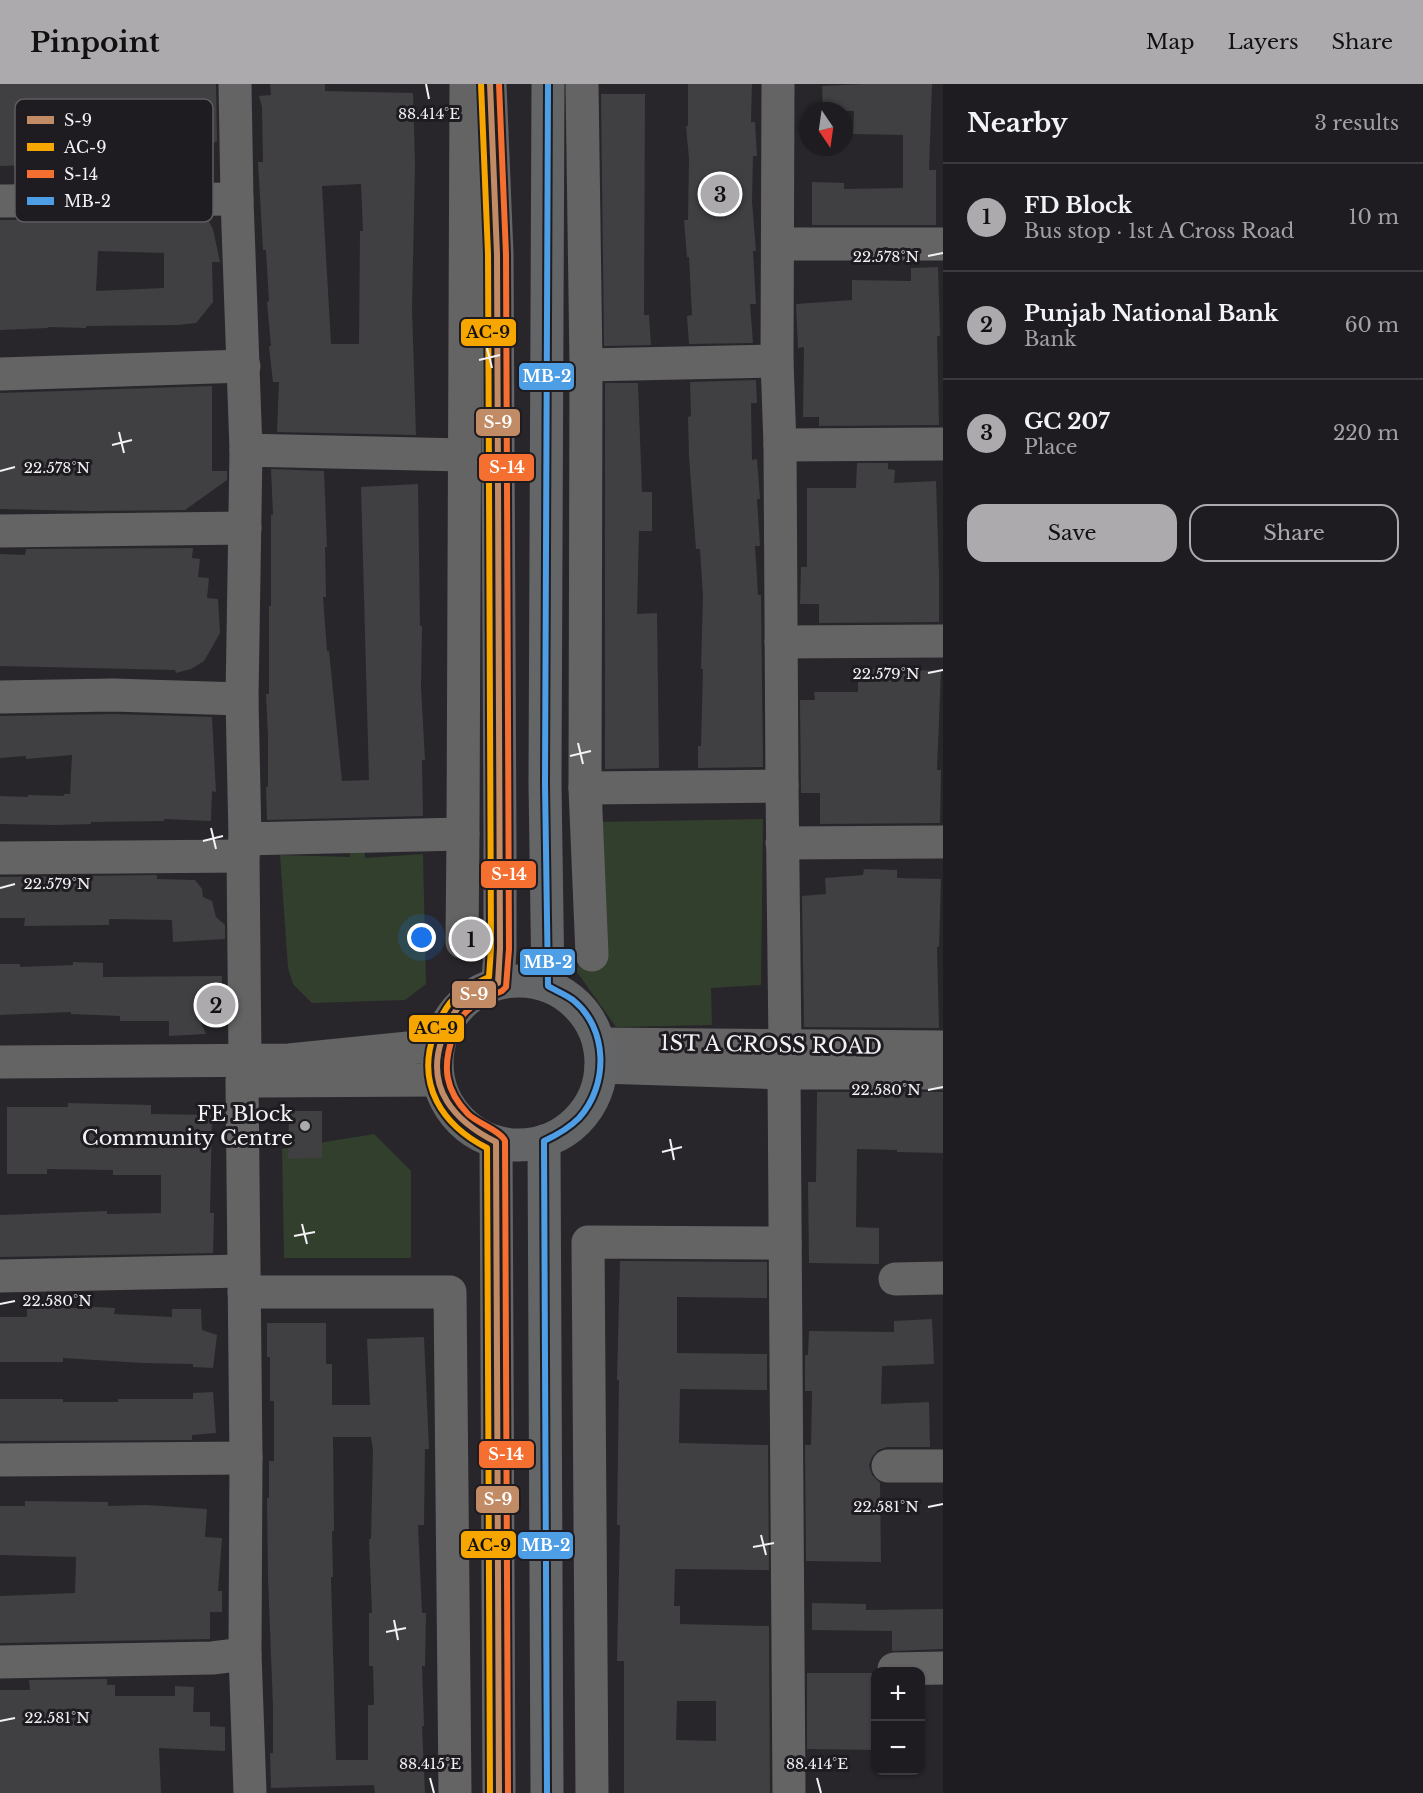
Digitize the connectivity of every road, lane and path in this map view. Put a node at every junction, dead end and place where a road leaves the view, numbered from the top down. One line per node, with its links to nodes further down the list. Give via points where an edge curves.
1 (235, 84): 8 (street)
2 (466, 84): 20 (street)
3 (490, 84): 36 (main road, via 497,266)
4 (548, 84): 37 (main road)
5 (582, 84): 15 (street)
6 (778, 84): 11 (street)
7 (213, 199): 8 (street)
8 (237, 199): 14 (street)
9 (0, 201): 10 (street)
10 (15, 201)
11 (779, 244): 12 (street); 13 (street)
12 (943, 244)
13 (777, 361): 15 (street); 18 (street)
14 (244, 366): 16 (street); 19 (street)
15 (586, 366): 28 (street)
16 (0, 374)
17 (943, 444): 18 (street)
18 (780, 445): 24 (street)
19 (246, 450): 20 (street); 21 (street)
20 (464, 455): 29 (street)
21 (245, 528): 22 (street); 26 (street)
22 (0, 531)
23 (943, 641): 24 (street)
24 (781, 642): 27 (street)
25 (0, 697): 26 (street)
26 (242, 699): 32 (street)
27 (782, 786): 28 (street); 31 (street)
28 (585, 788): 35 (street)
29 (464, 834): 32 (street); 34 (street)
30 (943, 842): 31 (street)
31 (782, 843): 41 (street)
32 (244, 848): 33 (street); 44 (street)
33 (0, 858)
34 (462, 942)
35 (592, 956)
36 (498, 983): 37 (main road, via 526,981); 38 (main road, via 474,994 453,1013)
37 (548, 986): 40 (main road, via 573,1001 591,1023)
38 (438, 1045): 44 (street, via 289,1060); 46 (main road)
39 (943, 1047): 43 (street, 1ST A CROSS ROAD)
40 (600, 1055): 41 (street, 1ST A CROSS ROAD); 48 (main road, via 597,1089 583,1114 561,1133)
41 (785, 1060): 43 (street, 1ST A CROSS ROAD); 50 (street)
42 (0, 1062): 45 (street)
43 (922, 1064)
44 (243, 1070): 45 (street); 46 (street, via 300,1082); 54 (street)
45 (134, 1071): 47 (street)
46 (438, 1080): 49 (main road, via 458,1119)
47 (0, 1082)
48 (544, 1141): 49 (main road, via 520,1145); 66 (main road)
49 (496, 1142): 65 (main road)
50 (785, 1243): 67 (street, via 588,1242); 68 (street)
51 (0, 1276): 54 (street)
52 (943, 1278): 53 (street)
53 (895, 1279)
54 (243, 1282): 55 (street); 64 (street, via 450,1292)
55 (246, 1458): 56 (street); 59 (street)
56 (0, 1460)
57 (888, 1466): 58 (street)
58 (943, 1466)
59 (245, 1654): 60 (street); 63 (street)
60 (0, 1662)
61 (925, 1668): 62 (street)
62 (943, 1668)
63 (250, 1793)
64 (455, 1793)
65 (499, 1793)
66 (547, 1793)
67 (592, 1793)
68 (789, 1793)

